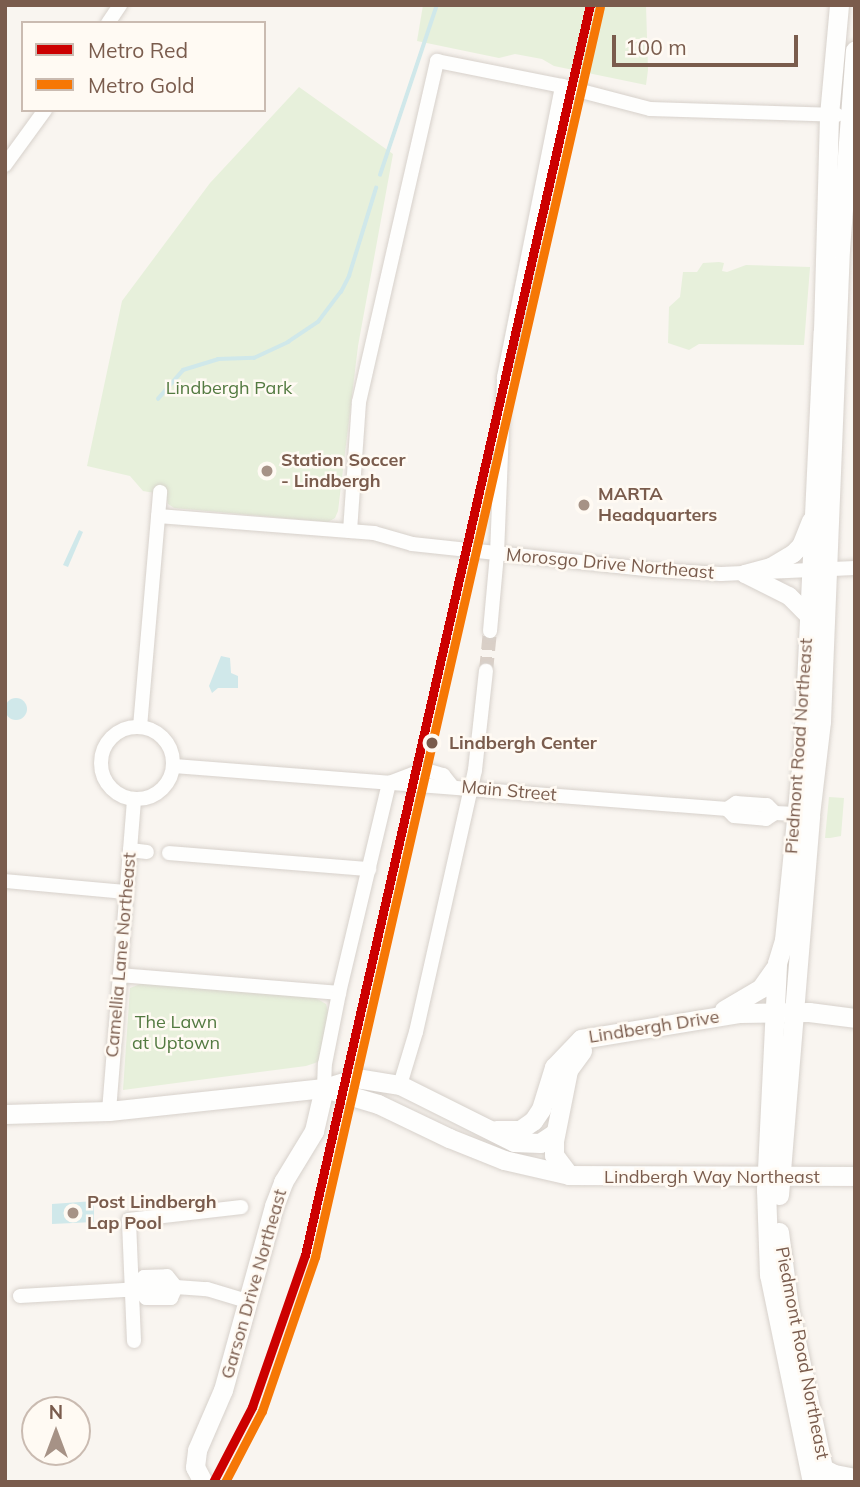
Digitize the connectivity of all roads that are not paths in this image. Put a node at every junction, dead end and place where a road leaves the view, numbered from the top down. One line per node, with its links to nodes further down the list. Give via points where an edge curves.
1 (120, 5): 3 (street)
2 (839, 5): 7 (main road, Piedmont Road Northeast)
3 (109, 21)
4 (855, 51): 8 (main road, Piedmont Road Northeast)
5 (562, 86): 7 (street, via 650,109); 13 (street, via 437,61 359,402); 14 (street, via 504,377)
6 (43, 112): 9 (street)
7 (829, 115): 8 (street); 12 (main road, Piedmont Road Northeast)
8 (853, 115): 16 (main road, Piedmont Road Northeast, via 839,249)
9 (7, 158)
10 (160, 492): 11 (street)
11 (158, 516): 13 (street, Morosgo Drive Northeast); 21 (street)
12 (812, 518): 16 (main road, Piedmont Road Northeast); 17 (street, via 793,554 771,567)
13 (350, 531): 14 (street, Morosgo Drive Northeast)
14 (497, 554): 17 (street, Morosgo Drive Northeast); 19 (street)
15 (855, 568): 16 (street, Morosgo Drive Northeast)
16 (818, 570): 17 (street, Morosgo Drive Northeast); 18 (main road, Piedmont Road Northeast); 36 (main road, Piedmont Road Northeast, via 821,721)
17 (745, 574): 18 (street, via 789,596)
18 (807, 615): 26 (main road, Piedmont Road Northeast)
19 (490, 631)
20 (486, 671): 24 (street)
21 (140, 727): 22 (street, via 161,735 173,754); 25 (street, via 129,727 110,739 101,760 114,791)
22 (174, 766): 23 (street); 25 (street, via 165,787 146,799)
23 (389, 783): 24 (street, Main Street); 30 (street)
24 (471, 788): 26 (street, Main Street, via 727,809 736,803 768,805 775,813); 41 (street, via 416,1032)
25 (134, 799): 27 (street, Camellia Lane Northeast)
26 (796, 814): 33 (main road, Piedmont Road Northeast, via 784,940)
27 (130, 850): 28 (street); 32 (street, Camellia Lane Northeast)
28 (147, 852)
29 (169, 853): 30 (street)
30 (369, 869): 35 (street)
31 (5, 881): 32 (street)
32 (127, 891): 34 (street, Camellia Lane Northeast)
33 (777, 963): 37 (main road, Piedmont Road Northeast); 38 (main road, via 761,988)
34 (120, 975): 35 (street); 43 (street, Camellia Lane Northeast)
35 (340, 993): 42 (street, via 325,1064)
36 (795, 1012): 37 (main road, Lindbergh Drive); 39 (main road, Lindbergh Drive); 47 (main road, Piedmont Road Northeast)
37 (774, 1013): 38 (main road, Lindbergh Drive); 47 (main road, Piedmont Road Northeast)
38 (709, 1017): 40 (main road, Lindbergh Drive)
39 (855, 1018)
40 (597, 1034): 45 (main road, Lindbergh Drive, via 581,1039 554,1067 541,1109 527,1126 497,1130); 46 (main road, via 568,1070)
41 (391, 1083): 42 (main road, Lindbergh Drive, via 356,1078); 45 (main road, Lindbergh Drive)
42 (333, 1088): 43 (main road, Lindbergh Drive); 48 (main road, Lindbergh Drive, via 504,1160); 53 (main road, Garson Drive Northeast, via 283,1182)
43 (109, 1111): 44 (main road, Lindbergh Drive)
44 (5, 1114)
45 (466, 1119): 46 (main road, Lindbergh Drive, via 501,1138 524,1144 540,1143)
46 (555, 1133): 48 (main road, via 554,1155)
47 (773, 1174): 48 (main road, Lindbergh Way Northeast); 49 (main road, Lindbergh Way Northeast); 55 (main road, Piedmont Road Northeast, via 783,1273)
48 (569, 1175)
49 (855, 1176)
50 (241, 1207): 51 (street, via 129,1220)
51 (135, 1289): 52 (street); 53 (street, via 144,1277 167,1276 176,1287 207,1289); 54 (street)
52 (20, 1296)
53 (250, 1302): 57 (main road, Garson Drive Northeast, via 223,1390 197,1450 195,1467)
54 (134, 1341)
55 (820, 1477): 56 (street)
56 (855, 1478)
57 (201, 1479)

